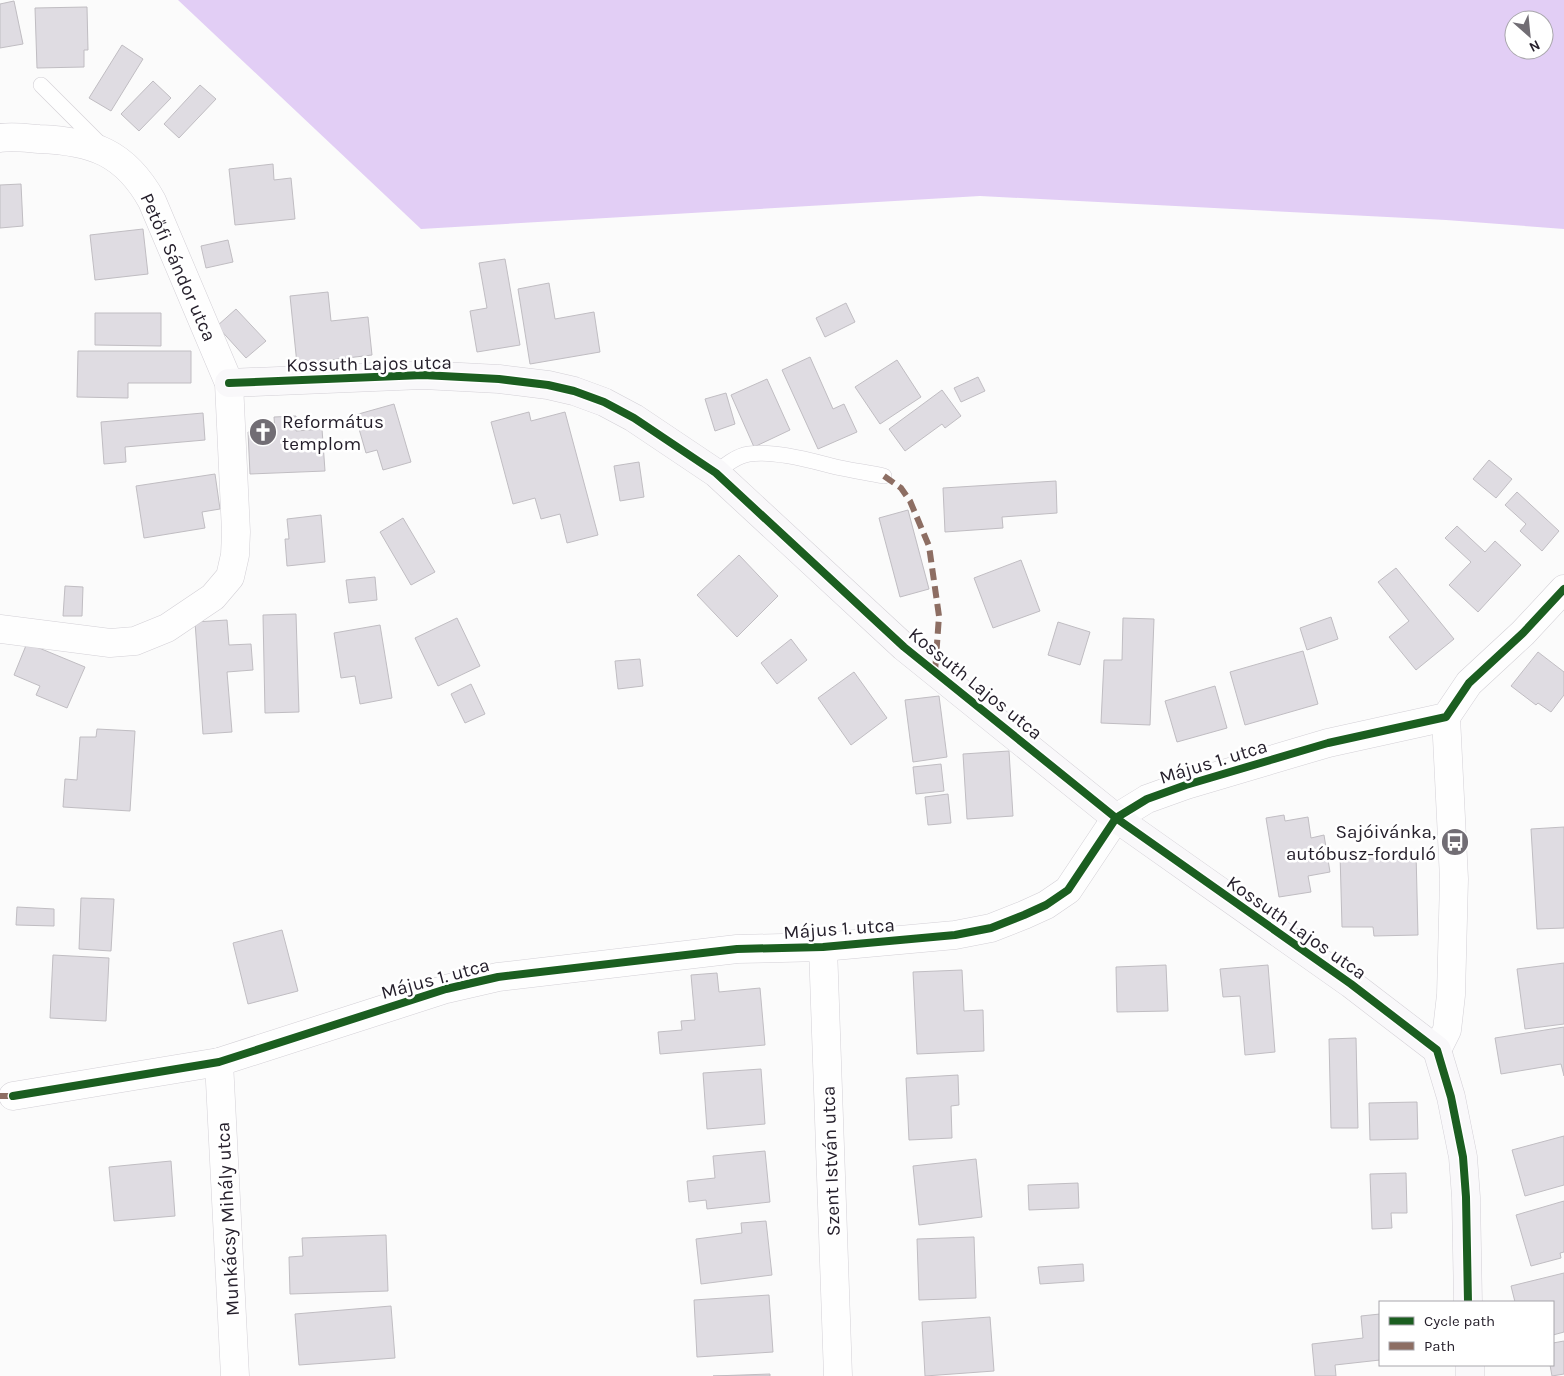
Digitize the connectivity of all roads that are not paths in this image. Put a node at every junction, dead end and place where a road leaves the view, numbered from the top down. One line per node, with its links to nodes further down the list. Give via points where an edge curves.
1 (41, 85): 3 (lane)
2 (0, 138): 3 (street, Petőfi Sándor utca, via 66,140)
3 (111, 155): 4 (street, Petőfi Sándor utca, via 131,170 152,201)
4 (229, 383): 5 (street, Kossuth Lajos utca, via 423,375 548,385 604,402 634,418); 8 (street, via 235,555 230,577 213,597 167,628 135,641 110,643)
5 (716, 473): 6 (lane, via 730,461 748,454 767,454 814,460); 10 (street, Kossuth Lajos utca, via 904,647)
6 (884, 476)
7 (1564, 589): 9 (street, via 1469,683)
8 (0, 629)
9 (1446, 716): 10 (street, Május 1. utca, via 1328,743 1186,785 1148,799); 12 (street, via 1454,880 1451,994 1447,1030)
10 (1116, 818): 11 (street, Május 1. utca, via 1068,890 1024,915 991,928 955,935); 12 (street, Kossuth Lajos utca, via 1351,984)
11 (823, 947): 13 (street, Május 1. utca, via 737,949 498,977 446,989); 17 (street, Szent István utca)
12 (1437, 1050): 15 (street, via 1451,1097 1463,1157)
13 (219, 1062): 14 (street, Május 1. utca); 16 (street, Munkácsy Mihály utca)
14 (13, 1096)
15 (1468, 1301)
16 (235, 1376)
17 (838, 1376)

